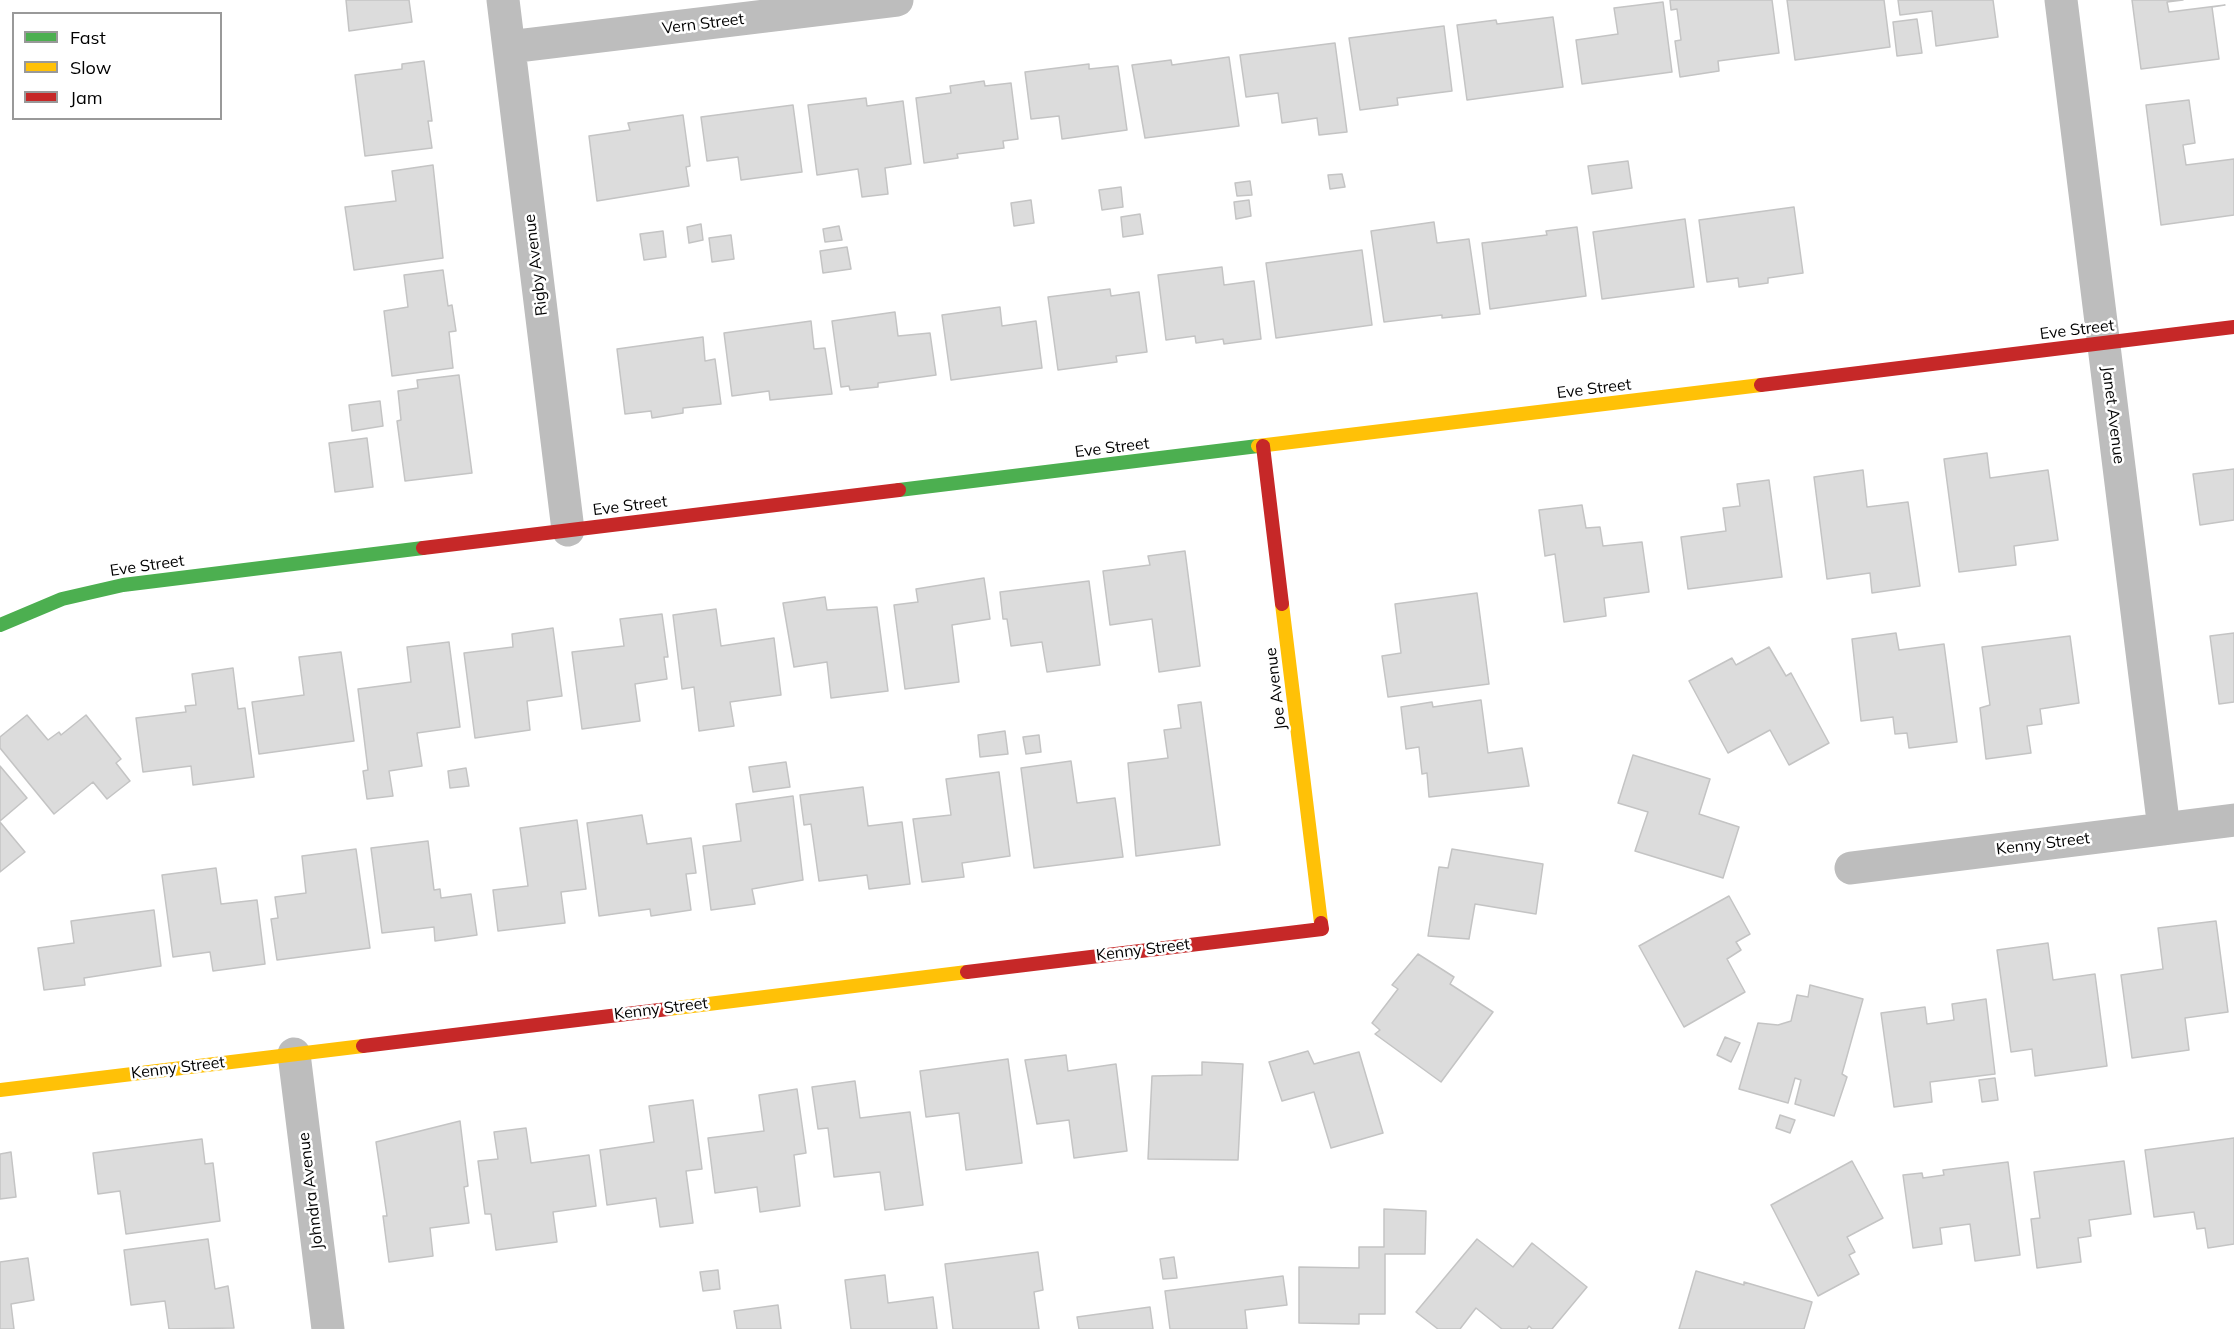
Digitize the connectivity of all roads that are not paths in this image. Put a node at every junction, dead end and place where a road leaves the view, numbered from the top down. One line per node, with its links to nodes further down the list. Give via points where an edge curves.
1 (503, 0): 4 (street, Rigby Avenue)
2 (897, 0): 4 (street, Vern Street)
3 (2061, 0): 6 (street, Janet Avenue)
4 (509, 47): 8 (street, Rigby Avenue)
5 (2234, 327): 6 (street, Eve Street)
6 (2104, 343): 7 (street, Eve Street); 11 (street, Janet Avenue)
7 (1263, 446): 8 (street, Eve Street); 13 (street, Joe Avenue)
8 (568, 530): 9 (street, Eve Street, via 123,585 62,599)
9 (0, 625)
10 (2234, 820): 11 (street, Kenny Street)
11 (2164, 829): 12 (street, Kenny Street)
12 (1851, 868)
13 (1322, 929): 14 (street, Kenny Street)
14 (294, 1054): 15 (street, Kenny Street); 16 (street, Johndra Avenue)
15 (0, 1090)
16 (328, 1329)

